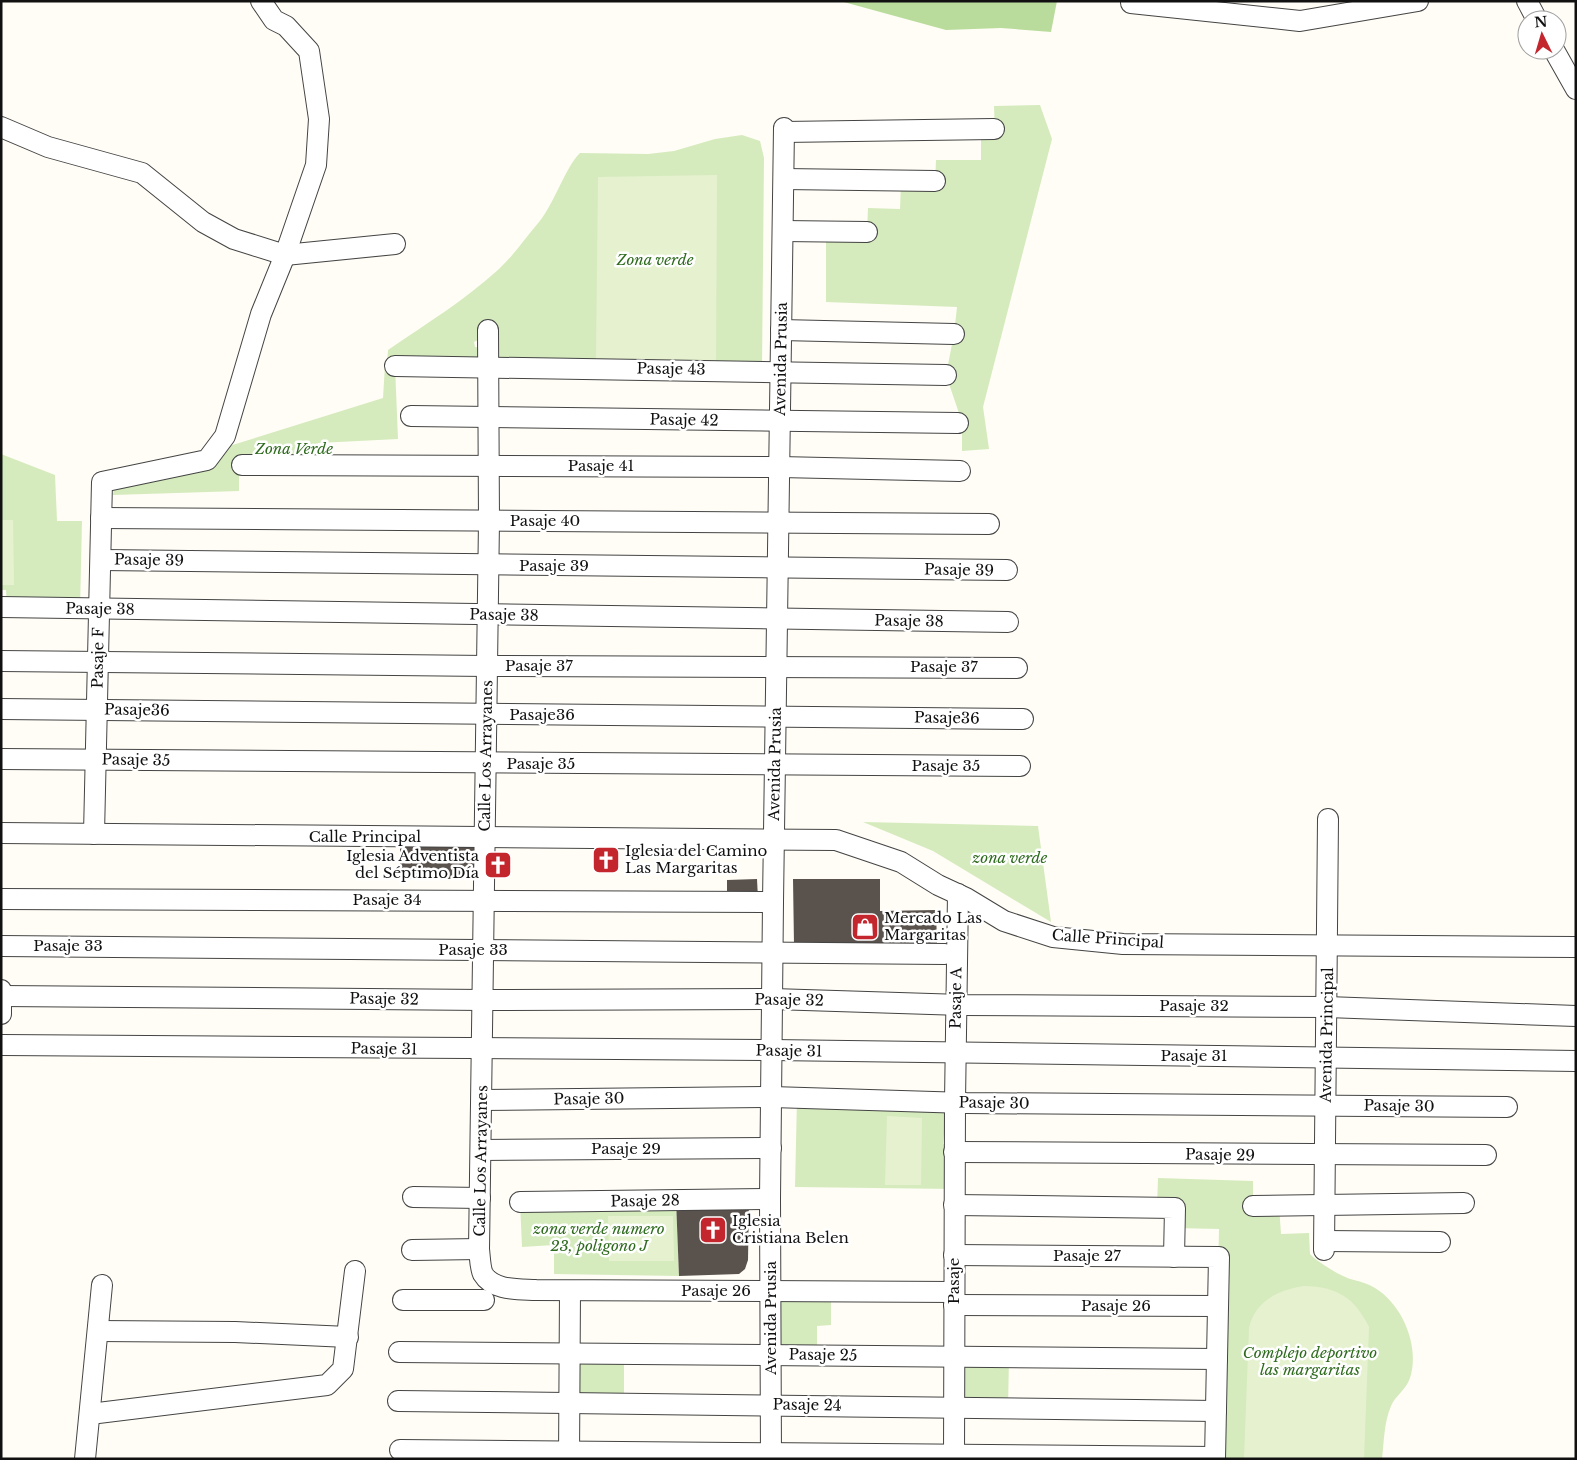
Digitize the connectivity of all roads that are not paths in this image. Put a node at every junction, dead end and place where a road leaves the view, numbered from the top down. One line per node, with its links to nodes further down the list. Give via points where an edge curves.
1 (261, 1): 13 (street, via 274,20 286,26 309,51 319,118 316,165)
2 (1418, 1): 3 (street, via 1300,21)
3 (1131, 3)
4 (1560, 60): 5 (street)
5 (1576, 89)
6 (1, 127): 13 (street, via 48,146 142,173 203,222 234,239)
7 (994, 129): 8 (street, Avenida Prusia, via 784,130)
8 (784, 179): 9 (street); 10 (street, Avenida Prusia)
9 (935, 181)
10 (783, 231): 11 (street); 15 (street, Avenida Prusia)
11 (867, 232)
12 (395, 244): 13 (street)
13 (285, 255): 29 (street, Pasaje F, via 261,314 225,436 215,453 207,460 102,482)
14 (488, 330): 18 (street, Calle Los Arrayanes)
15 (782, 330): 16 (street); 19 (street, Avenida Prusia)
16 (954, 334)
17 (395, 366): 18 (street, Pasaje 43)
18 (488, 366): 19 (street, Pasaje 43); 22 (street, Calle Los Arrayanes)
19 (781, 371): 20 (street, Pasaje 43); 23 (street, Avenida Prusia)
20 (946, 375)
21 (411, 416): 22 (street, Pasaje 42)
22 (489, 417): 23 (street, Pasaje 42); 26 (street, Calle Los Arrayanes)
23 (780, 421): 24 (street, Pasaje 42); 27 (street, Avenida Prusia)
24 (958, 423)
25 (242, 465): 26 (street, Pasaje 41)
26 (490, 466): 27 (street, Pasaje 41); 30 (street, Calle Los Arrayanes)
27 (780, 467): 28 (street, Pasaje 41); 31 (street, Avenida Prusia)
28 (960, 471)
29 (101, 518): 30 (street, Pasaje 40); 33 (street, Pasaje F)
30 (489, 521): 31 (street, Pasaje 40); 34 (street, Calle Los Arrayanes)
31 (779, 522): 32 (street, Pasaje 40); 35 (street, Avenida Prusia)
32 (989, 524)
33 (100, 560): 34 (street, Pasaje 39); 38 (street, Pasaje F)
34 (488, 565): 35 (street, Pasaje 39); 39 (street, Calle Los Arrayanes)
35 (778, 567): 36 (street, Pasaje 39); 40 (street, Avenida Prusia)
36 (1007, 570)
37 (1, 607): 38 (street, Pasaje 38)
38 (99, 609): 39 (street, Pasaje 38); 43 (street, Pasaje F)
39 (488, 615): 40 (street, Pasaje 38); 44 (street, Calle Los Arrayanes)
40 (777, 619): 41 (street, Pasaje 38); 45 (street, Avenida Prusia)
41 (1008, 622)
42 (1, 661): 43 (street, Pasaje 37)
43 (98, 661): 44 (street, Pasaje 37); 48 (street, Pasaje F)
44 (487, 666): 45 (street, Pasaje 37); 49 (street, Calle Los Arrayanes)
45 (777, 666): 46 (street, Pasaje 37); 50 (street, Avenida Prusia)
46 (1017, 668)
47 (1, 709): 48 (street, Pasaje36)
48 (97, 710): 49 (street, Pasaje36); 53 (street, Pasaje F)
49 (485, 715): 50 (street, Pasaje36); 54 (street, Calle Los Arrayanes)
50 (776, 716): 51 (street, Pasaje36); 55 (street, Avenida Prusia)
51 (1023, 719)
52 (1, 759): 53 (street, Pasaje 35)
53 (96, 760): 54 (street, Pasaje 35); 59 (street, Pasaje F)
54 (485, 764): 55 (street, Pasaje 35); 60 (street, Calle Los Arrayanes)
55 (775, 764): 56 (street, Pasaje 35); 61 (street, Avenida Prusia)
56 (1020, 766)
57 (1328, 820): 67 (street, Avenida Principal)
58 (1, 833): 59 (street, Calle Principal)
59 (94, 834): 60 (street, Calle Principal)
60 (485, 838): 61 (street, Calle Principal); 64 (street, Calle Los Arrayanes)
61 (774, 841): 62 (street, Calle Principal, via 836,840 901,862); 65 (street, Avenida Prusia)
62 (958, 894): 67 (street, Calle Principal, via 1004,921 1053,937 1122,944); 76 (street, Pasaje A)
63 (1, 899): 64 (street, Pasaje 34)
64 (484, 900): 65 (street, Pasaje 34); 69 (street, Calle Los Arrayanes)
65 (773, 902): 70 (street, Avenida Prusia)
66 (1, 946): 69 (street, Pasaje 33)
67 (1328, 946): 68 (street, Calle Principal); 77 (street, Avenida Principal)
68 (1576, 947)
69 (484, 950): 70 (street, Pasaje 33); 75 (street, Calle Los Arrayanes)
70 (773, 951): 71 (street, Pasaje 33); 74 (street, Avenida Prusia)
71 (945, 954)
72 (1, 990): 73 (street)
73 (1, 996): 75 (street, Pasaje 32); 78 (street)
74 (773, 999): 75 (street, Pasaje 32); 76 (street, Pasaje 32); 82 (street, Avenida Prusia)
75 (483, 1000): 81 (street, Calle Los Arrayanes)
76 (956, 1004): 77 (street, Pasaje 32); 83 (street, Pasaje A)
77 (1327, 1007): 79 (street, Pasaje 32); 84 (street, Avenida Principal)
78 (1, 1014)
79 (1576, 1016)
80 (2, 1045): 81 (street, Pasaje 31)
81 (482, 1050): 82 (street, Pasaje 31); 87 (street, Calle Los Arrayanes)
82 (772, 1050): 83 (street, Pasaje 31); 86 (street, Avenida Prusia)
83 (956, 1054): 84 (street, Pasaje 31); 88 (street, Pasaje A)
84 (1326, 1057): 85 (street, Pasaje 31); 89 (street, Avenida Principal)
85 (1576, 1062)
86 (772, 1097): 87 (street, Pasaje 30); 88 (street, Pasaje 30); 91 (street, Avenida Prusia)
87 (482, 1100): 92 (street, Calle Los Arrayanes)
88 (955, 1102): 89 (street, Pasaje 30); 93 (street, Pasaje)
89 (1326, 1105): 90 (street, Pasaje 30); 94 (street, Avenida Principal)
90 (1507, 1107)
91 (771, 1148): 92 (street, Pasaje 29); 98 (street, Avenida Prusia)
92 (481, 1150): 97 (street, Calle Los Arrayanes)
93 (954, 1152): 94 (street, Pasaje 29); 101 (street, Pasaje)
94 (1325, 1156): 95 (street, Pasaje 29); 102 (street, Avenida Principal)
95 (1486, 1156)
96 (413, 1197): 97 (street)
97 (480, 1198): 106 (street, Calle Los Arrayanes)
98 (770, 1199): 99 (street, Pasaje 28); 113 (street, Avenida Prusia)
99 (520, 1202)
100 (1464, 1203): 102 (street)
101 (954, 1205): 107 (street, Pasaje); 108 (street, via 1175,1208)
102 (1325, 1205): 103 (street); 104 (street, Avenida Principal, via 1325,1246)
103 (1253, 1206)
104 (1440, 1242)
105 (412, 1250): 106 (street)
106 (479, 1250): 110 (street, Calle Los Arrayanes)
107 (954, 1255): 108 (street, Pasaje 27); 114 (street, Pasaje)
108 (1174, 1257): 117 (street, Pasaje 27, via 1219,1257)
109 (355, 1271): 119 (street)
110 (483, 1273): 112 (street, Pasaje 26, via 490,1281 506,1288)
111 (102, 1285): 118 (street)
112 (570, 1291): 113 (street, Pasaje 26); 121 (street)
113 (771, 1291): 114 (street, Pasaje 26); 122 (street, Avenida Prusia)
114 (954, 1299): 117 (street, Pasaje 26); 123 (street, Pasaje)
115 (403, 1300): 116 (street)
116 (484, 1300)
117 (1218, 1306): 124 (street)
118 (98, 1331): 119 (street); 130 (street)
119 (348, 1337): 130 (street, via 343,1369 327,1385)
120 (399, 1352): 121 (street, Pasaje 25)
121 (570, 1353): 122 (street, Pasaje 25); 126 (street)
122 (771, 1355): 123 (street, Pasaje 25); 127 (street, Avenida Prusia)
123 (954, 1356): 124 (street, Pasaje 25); 128 (street, Pasaje)
124 (1217, 1359): 129 (street)
125 (398, 1401): 126 (street, Pasaje 24)
126 (569, 1403): 127 (street, Pasaje 24); 132 (street)
127 (771, 1405): 128 (street, Pasaje 24); 133 (street, Avenida Prusia)
128 (954, 1408): 129 (street, Pasaje 24); 134 (street, Pasaje)
129 (1216, 1411): 135 (street)
130 (90, 1414): 136 (street)
131 (400, 1450): 132 (street)
132 (569, 1455): 133 (street)
133 (771, 1456): 134 (street)
134 (954, 1457): 135 (street)
135 (1215, 1458)
136 (85, 1459)

